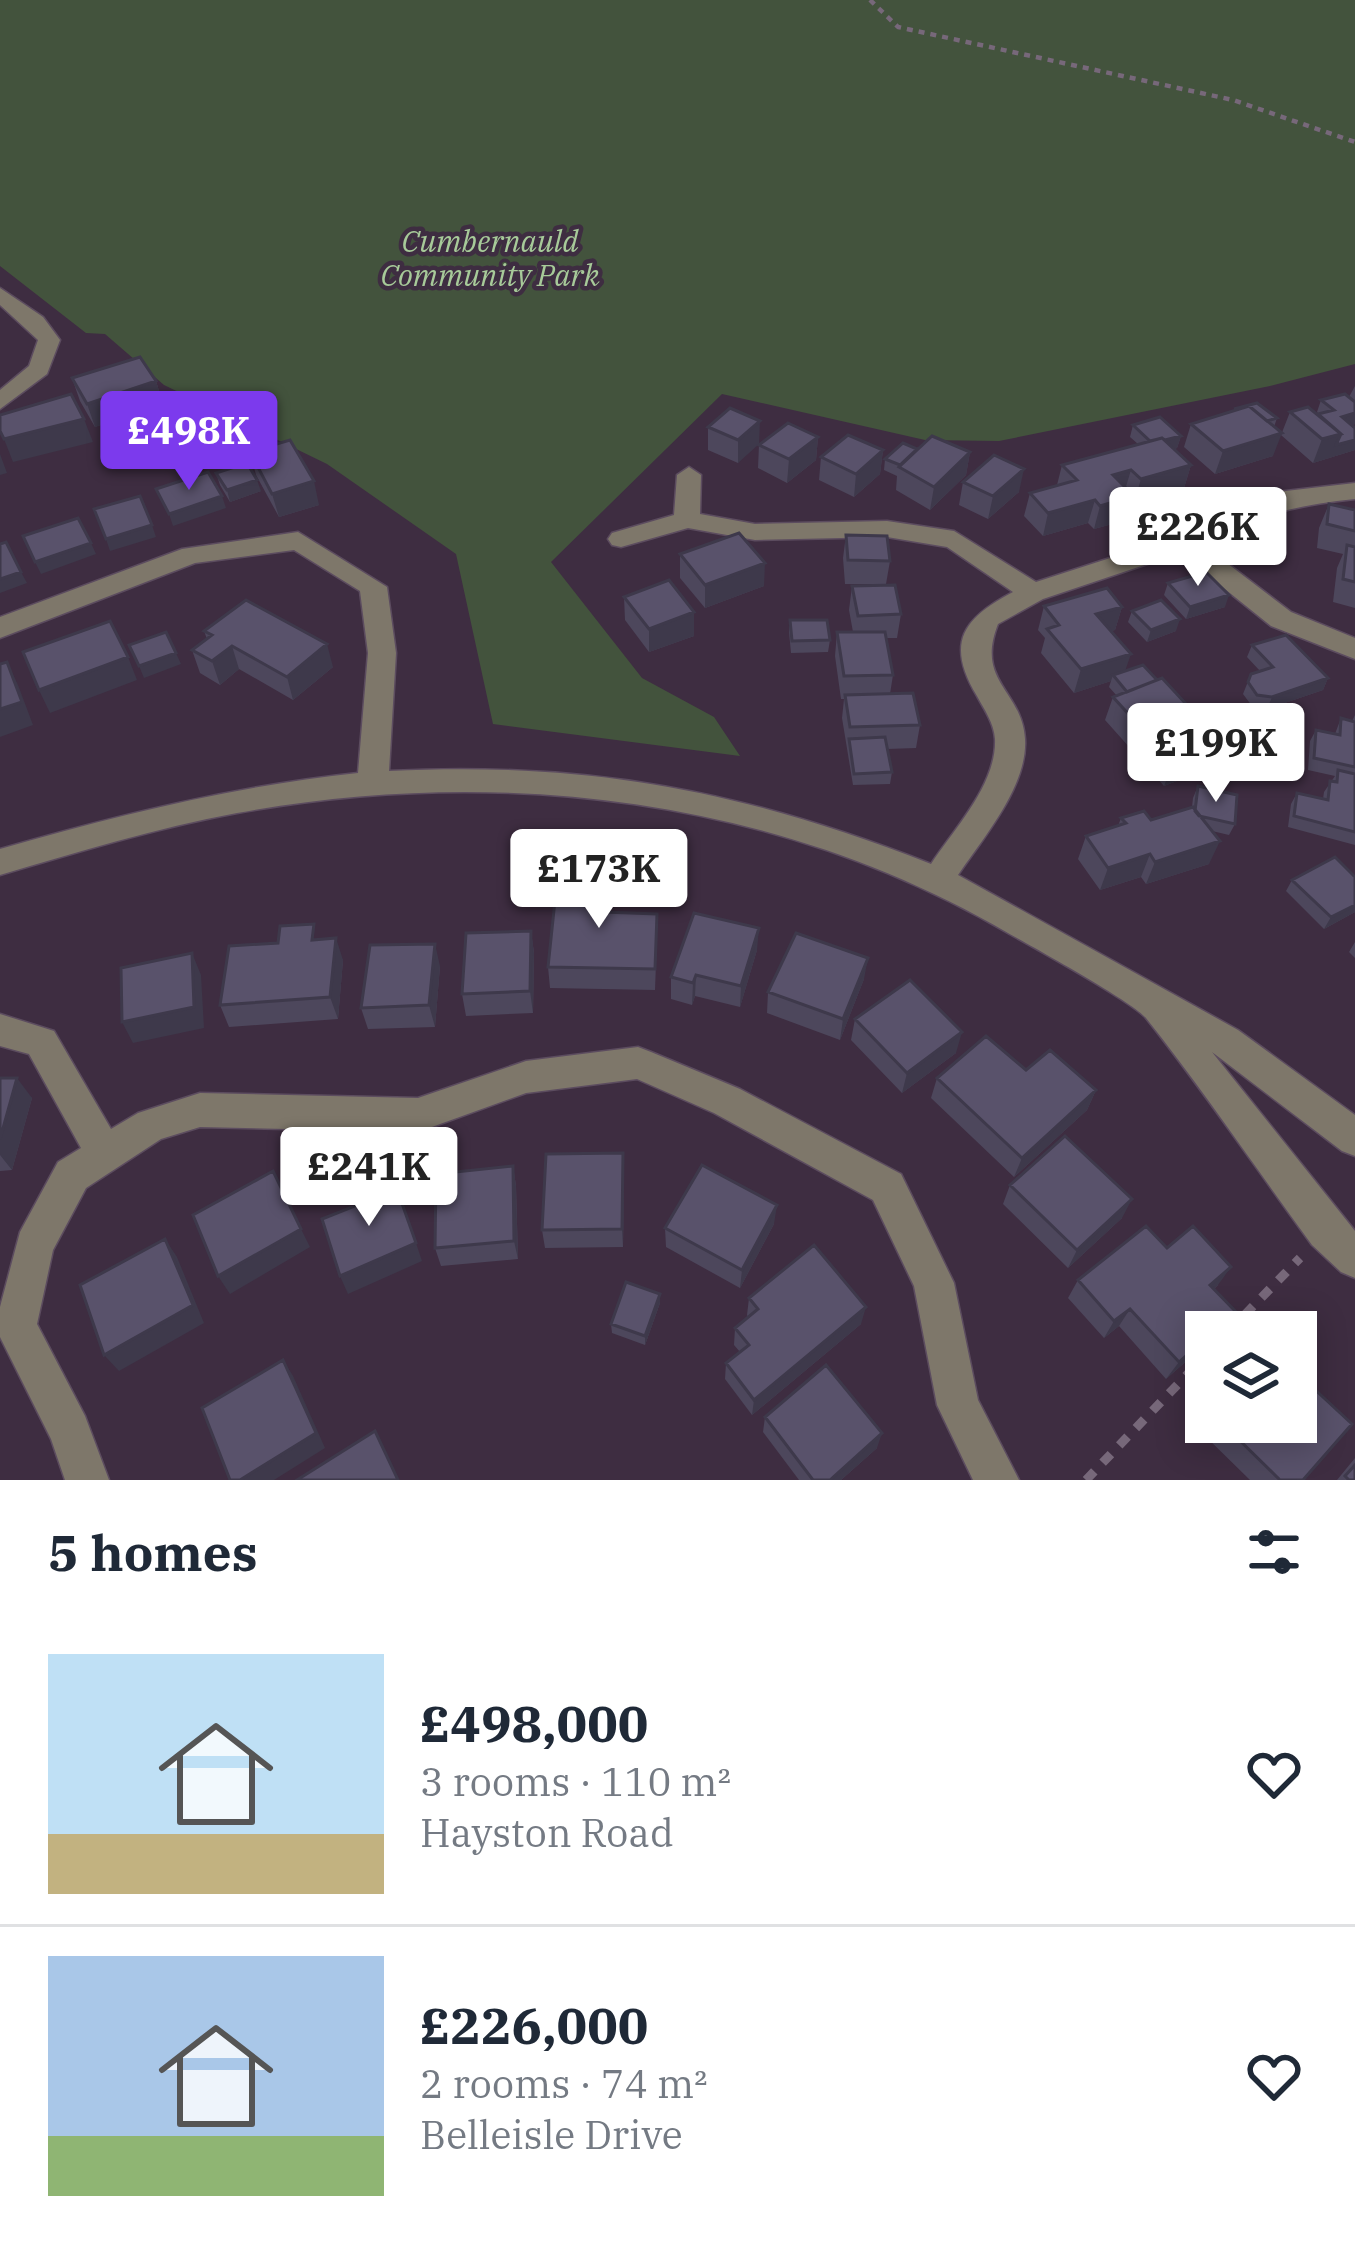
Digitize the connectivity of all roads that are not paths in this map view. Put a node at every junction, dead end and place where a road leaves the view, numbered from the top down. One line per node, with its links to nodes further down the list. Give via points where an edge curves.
1 (0, 294): 2 (street, via 49,340 39,369)
2 (0, 402)
3 (689, 475): 5 (street)
4 (1355, 490): 7 (street, via 1286,498)
5 (687, 520): 6 (street); 8 (street, via 754,532 821,527 954,540)
6 (621, 539)
7 (1184, 543): 8 (street); 10 (street, via 1282,619)
8 (1034, 593): 13 (street, via 986,618 975,652 1011,742 1004,772)
9 (0, 628): 11 (street, via 191,555 298,541 373,587 382,653)
10 (1355, 649)
11 (373, 780): 12 (street, via 166,813); 13 (street, via 559,781 701,802)
12 (0, 862)
13 (938, 880): 14 (street)
14 (1154, 1005): 16 (street, via 1300,1091); 18 (street)
15 (0, 1030): 17 (street, via 41,1042)
16 (1355, 1139)
17 (103, 1152): 19 (street, via 72,1175 34,1246 16,1326); 20 (street, via 200,1110 418,1115 526,1077 638,1063 887,1186 934,1283 958,1405)
18 (1355, 1258)
19 (87, 1480)
20 (997, 1480)

